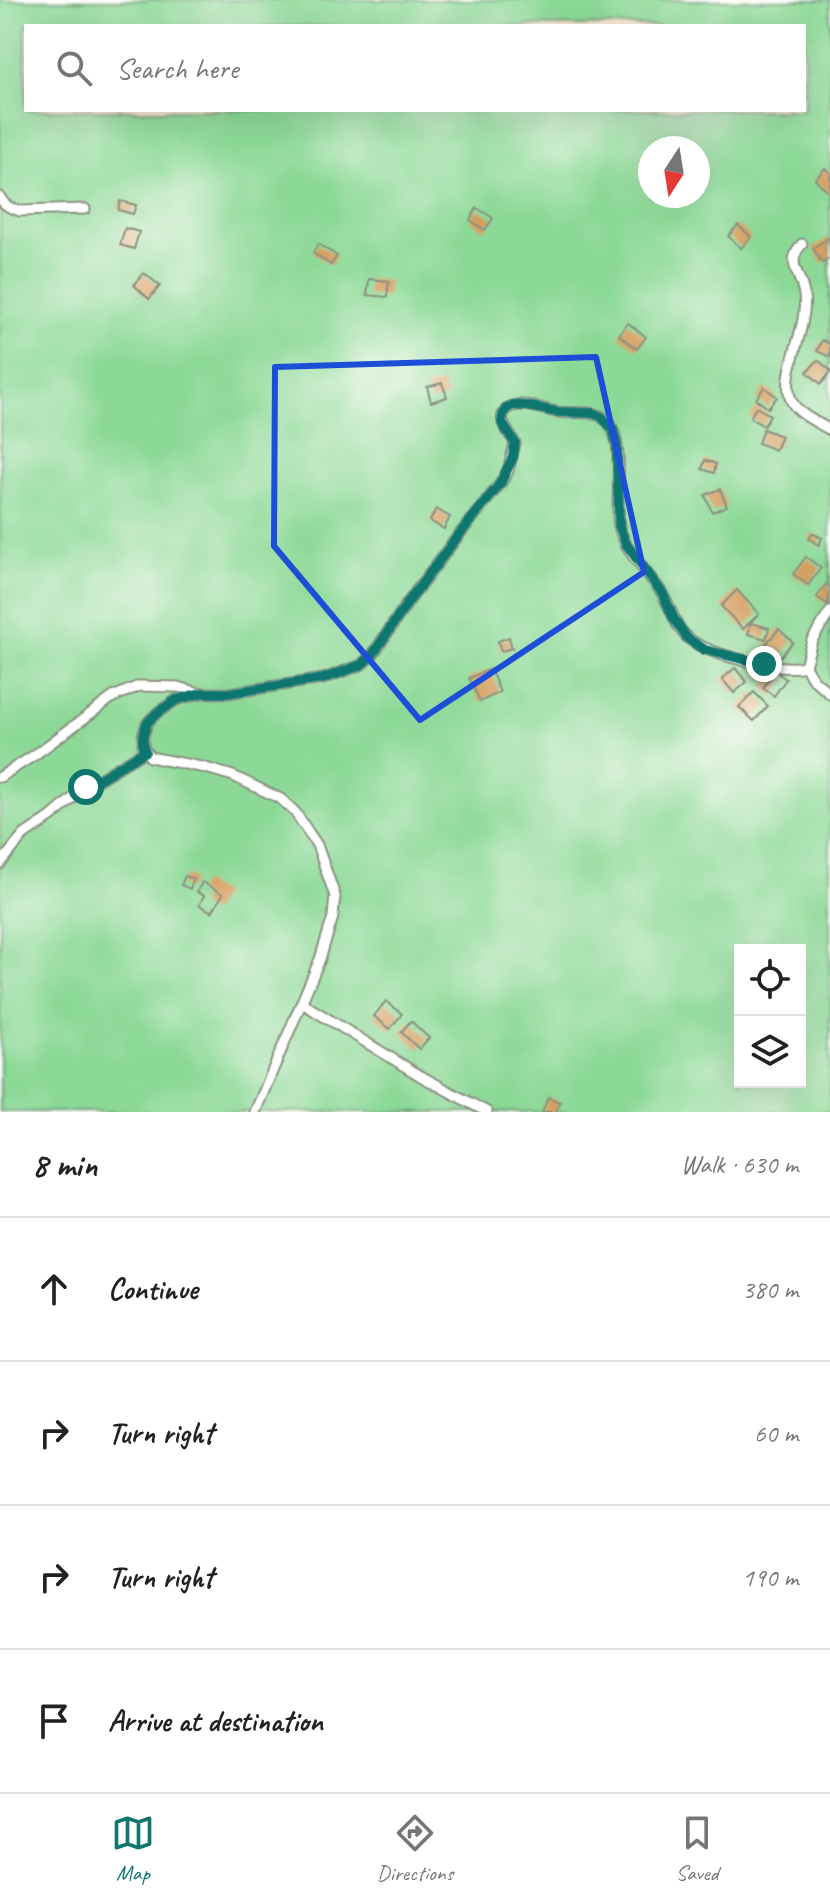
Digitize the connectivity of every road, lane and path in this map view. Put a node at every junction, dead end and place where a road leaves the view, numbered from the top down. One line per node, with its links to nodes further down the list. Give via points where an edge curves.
1 (0, 197): 2 (street, via 20,211)
2 (85, 209)
3 (802, 244): 4 (street, via 794,252 793,264 804,294 804,317 789,393 798,410)
4 (830, 430)
5 (830, 612): 6 (street, via 812,640)
6 (805, 666): 7 (street, via 728,656 687,638 619,526 617,445 609,422 593,413 513,405 502,423 515,443 508,471 373,654 361,665 323,679); 8 (street)
7 (201, 693): 9 (street, via 176,700 147,723); 10 (street, via 139,686 113,697)
8 (830, 694)
9 (145, 751): 11 (street, via 86,787 24,835); 12 (street, via 150,757 233,776 281,799 317,845 334,907)
10 (0, 777)
11 (0, 864)
12 (302, 1003): 13 (street); 14 (street)
13 (255, 1112)
14 (487, 1112)

